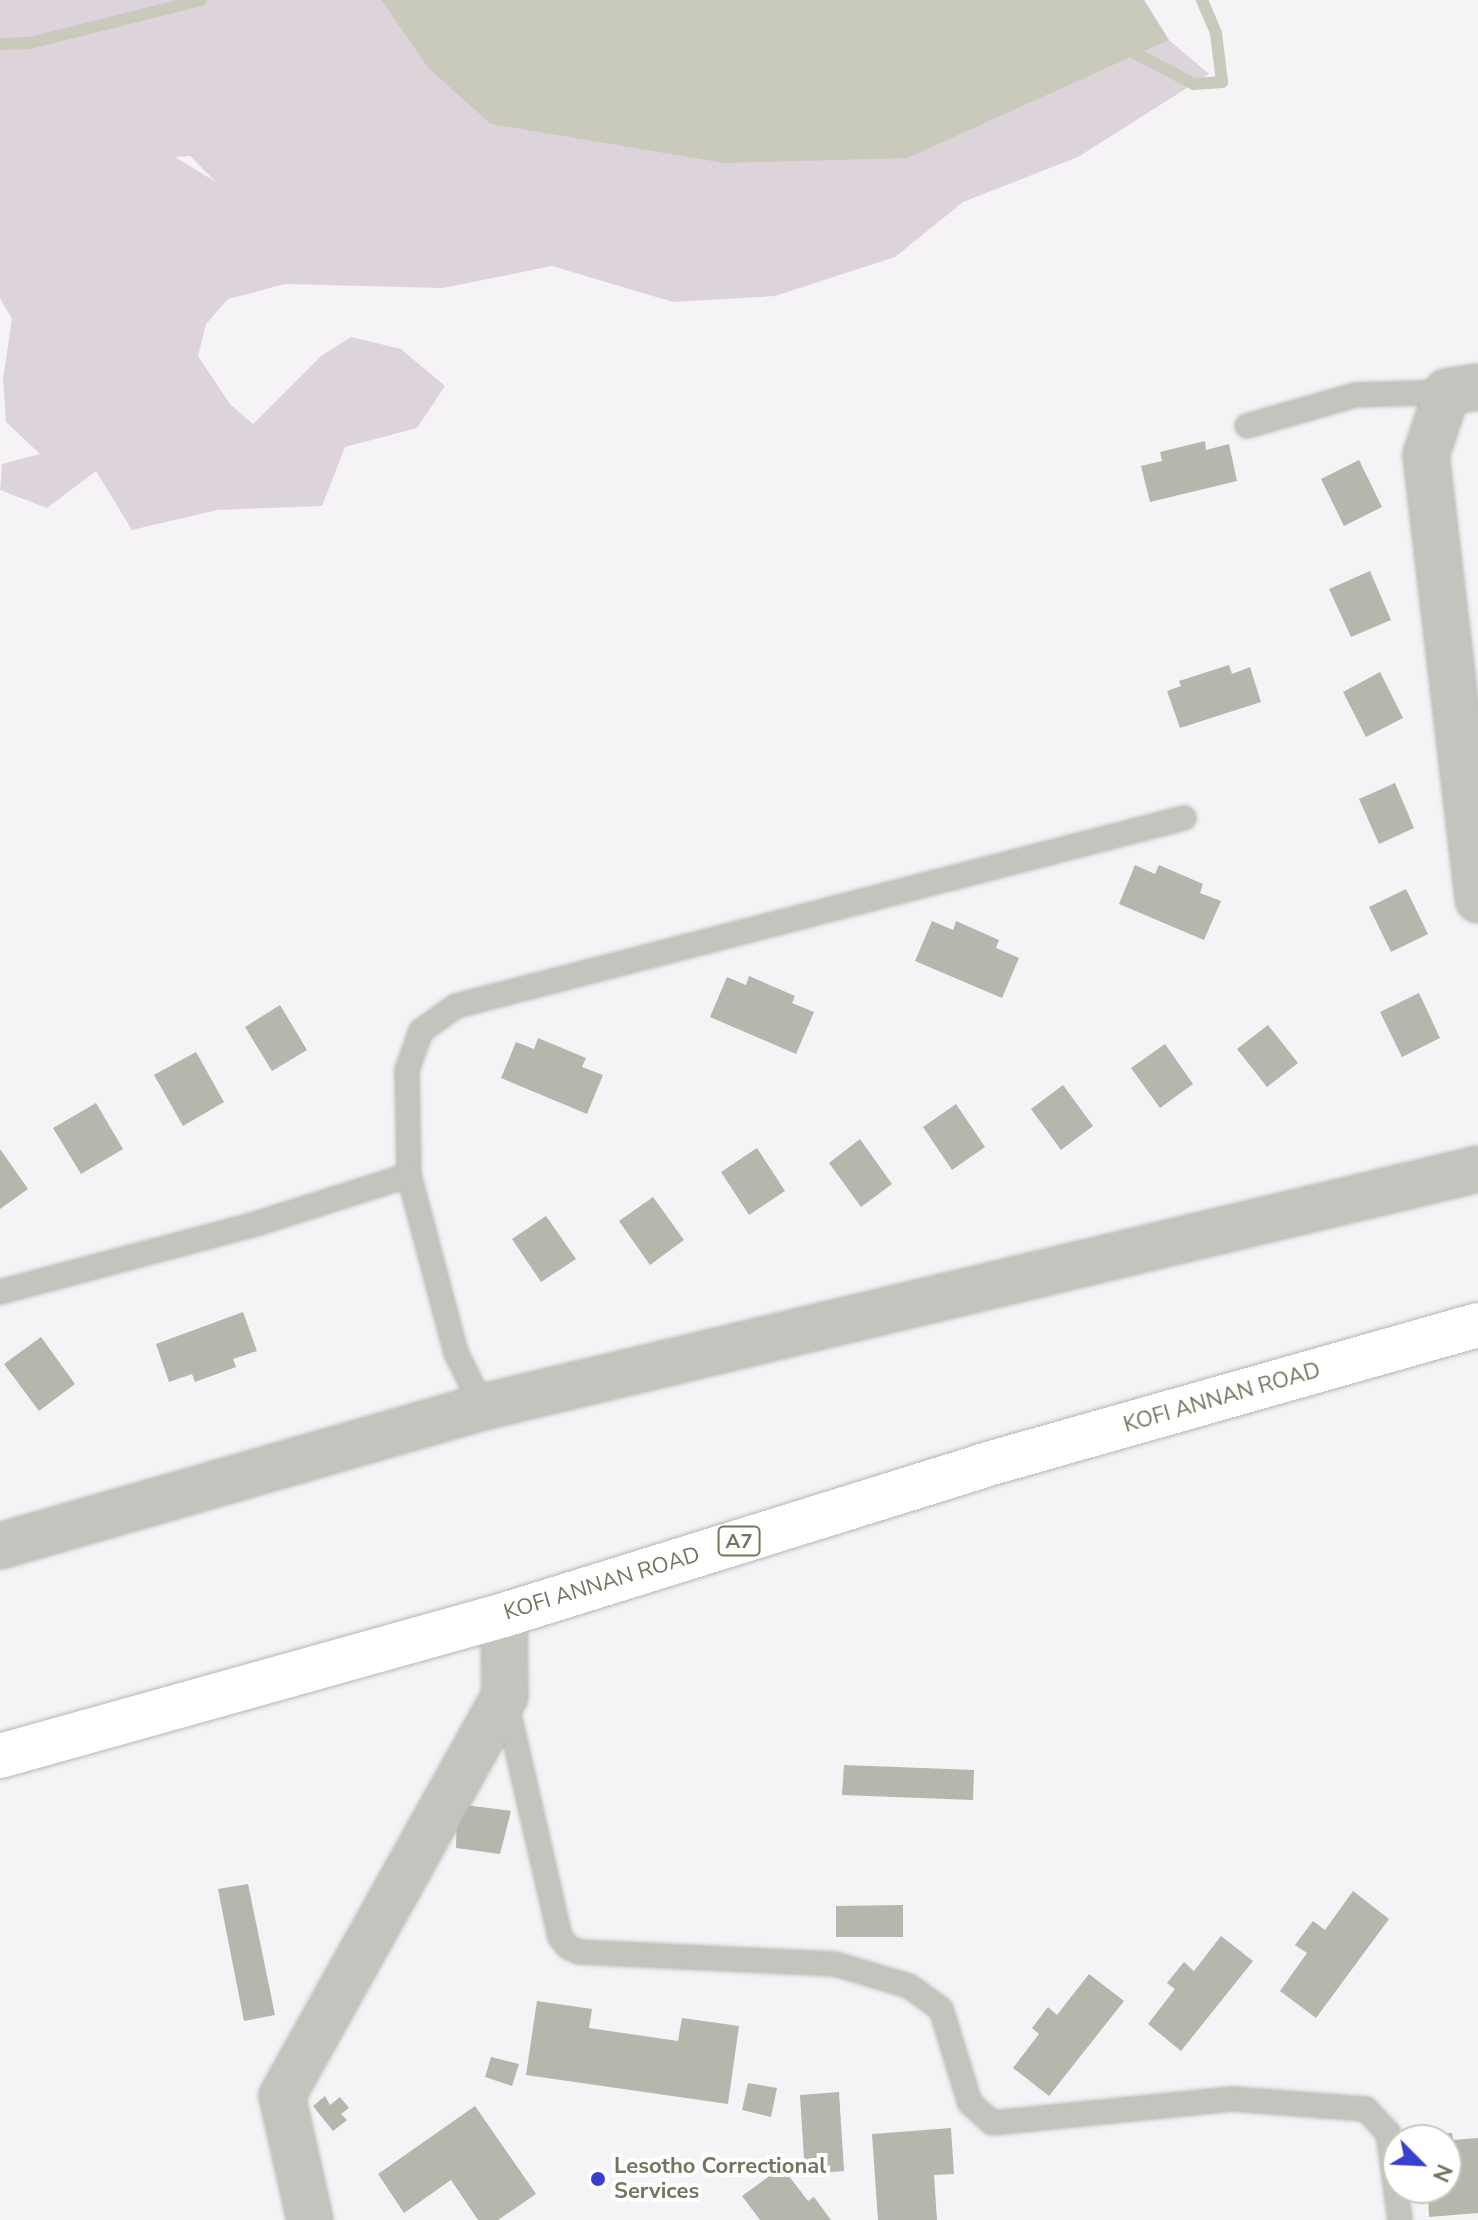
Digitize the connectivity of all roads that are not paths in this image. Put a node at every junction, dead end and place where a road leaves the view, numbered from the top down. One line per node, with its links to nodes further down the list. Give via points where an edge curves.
1 (1463, 390): 2 (lane, via 1355,395); 4 (street, via 1426,455)
2 (1247, 426)
3 (1184, 818): 6 (lane, via 456,1006 421,1031 407,1070)
4 (1478, 900)
5 (1478, 1169): 9 (street)
6 (409, 1175): 7 (lane, via 259,1223); 9 (lane, via 456,1353)
7 (0, 1292)
8 (1478, 1325): 11 (main road, KOFI ANNAN ROAD / A7, via 981,1466)
9 (483, 1407): 10 (street)
10 (0, 1546)
11 (504, 1615): 12 (street); 13 (main road, KOFI ANNAN ROAD / A7)
12 (505, 1696): 14 (street, via 282,2096); 15 (lane, via 560,1937 568,1947 579,1952 835,1964 909,1986 941,2009 970,2103 992,2123 1232,2099 1366,2109 1388,2133)
13 (0, 1756)
14 (310, 2220)
15 (1400, 2220)

